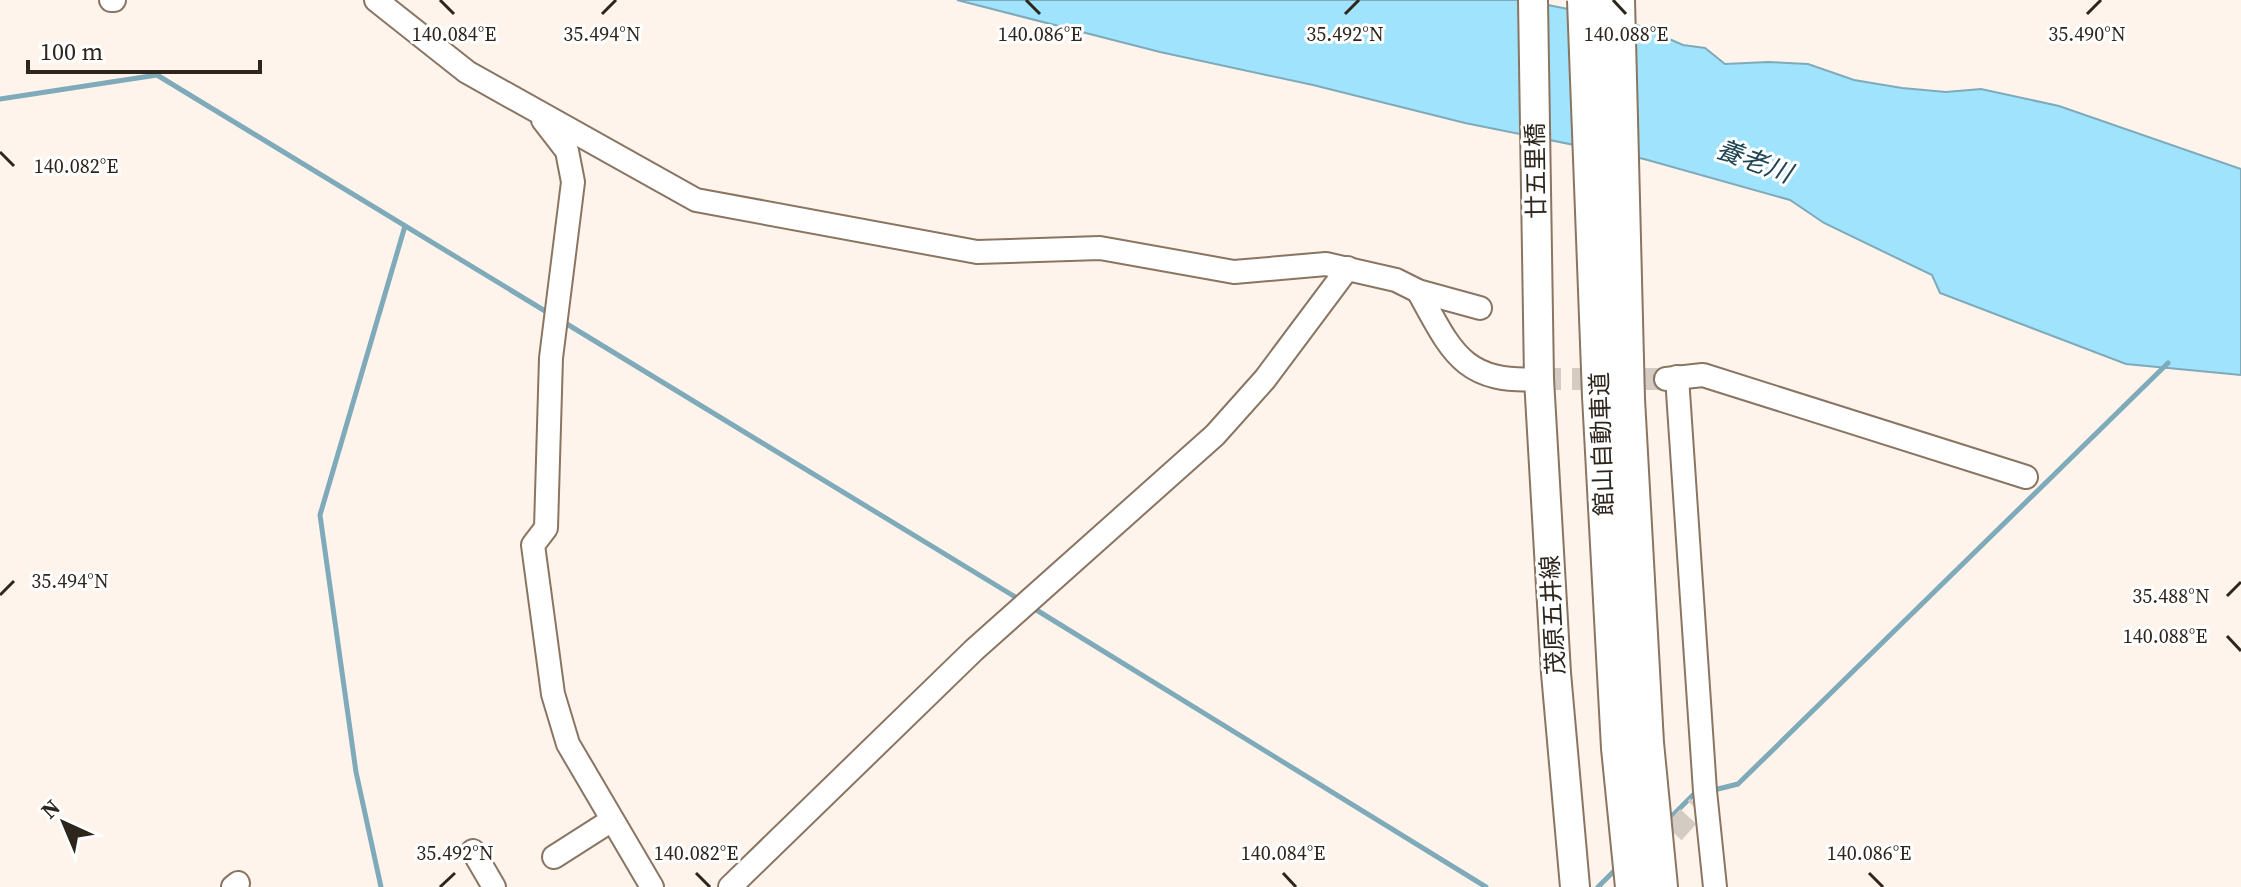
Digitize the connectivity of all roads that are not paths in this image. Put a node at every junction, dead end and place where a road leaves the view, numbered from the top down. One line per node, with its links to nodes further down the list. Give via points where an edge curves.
1 (376, 0): 5 (street, via 467,72)
2 (1533, 0): 9 (main road, 廿五里橋)
3 (1585, 0): 11 (highway, 館山自動車道, bridge)
4 (1617, 0): 11 (highway, 館山自動車道, bridge)
5 (534, 110): 6 (street, via 678,192 740,210 977,252 1100,248 1234,272 1288,265); 13 (street, via 567,151 573,182 551,358 546,528 533,545 542,629 564,731)
6 (1348, 268): 7 (street); 18 (street, via 1265,379 1215,435 974,650)
7 (1418, 291): 8 (street); 10 (street, via 1454,354 1481,374)
8 (1480, 308)
9 (1540, 342): 10 (main road, 茂原五井線)
10 (1539, 379): 19 (main road, 茂原五井線)
11 (1614, 398): 20 (highway, 館山自動車道, via 1617,718); 21 (highway, 館山自動車道)
12 (2026, 477): 22 (street, via 1703,375 1672,378 1702,804)
13 (612, 820): 15 (street); 16 (street)
14 (473, 851): 17 (street)
15 (554, 857)
16 (648, 886)
17 (494, 887)
18 (730, 887)
19 (1575, 887)
20 (1633, 887)
21 (1660, 887)
22 (1715, 887)

